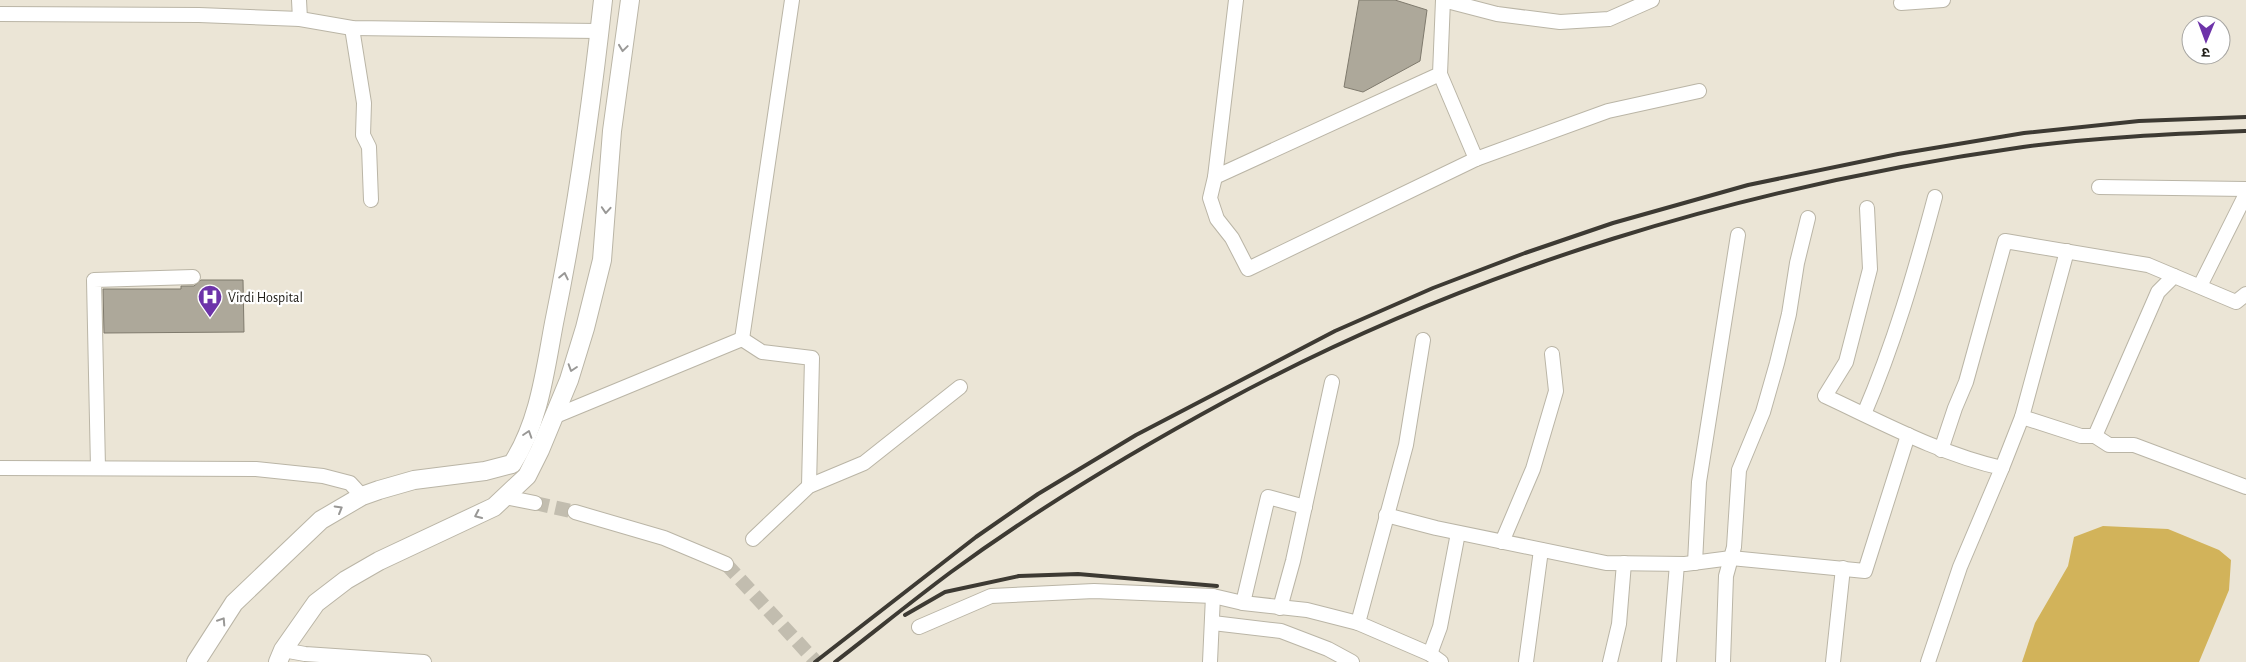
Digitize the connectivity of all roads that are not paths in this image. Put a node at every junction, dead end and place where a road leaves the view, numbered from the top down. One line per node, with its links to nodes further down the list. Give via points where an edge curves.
1 (298, 0): 10 (street)
2 (603, 0): 12 (street)
3 (630, 0): 36 (street, one-way to 36, via 612,131 602,260 585,328)
4 (792, 0): 30 (street)
5 (1236, 0): 16 (street)
6 (1652, 0): 13 (street, via 1609,18 1560,22 1497,14 1443,0)
7 (1943, 0): 8 (street)
8 (1901, 3)
9 (0, 14): 10 (street)
10 (300, 19): 11 (street)
11 (352, 28): 12 (street); 21 (street, via 364,103 363,135 369,147)
12 (599, 31): 41 (street, one-way to 12, via 524,445 539,399 570,246)
13 (1440, 74): 15 (street); 16 (street)
14 (1699, 90): 15 (street, via 1608,111)
15 (1476, 159): 16 (street, via 1248,269 1232,238 1217,219 1210,198)
16 (1215, 177)
17 (2099, 187): 18 (street)
18 (2246, 189)
19 (2246, 194): 28 (street)
20 (1935, 198): 35 (street, via 1887,361)
21 (371, 200)
22 (1867, 208): 35 (street, via 1870,269 1846,362 1825,396)
23 (1808, 218): 58 (street, via 1777,363 1740,470)
24 (1738, 235): 60 (street, via 1699,482)
25 (2067, 251): 26 (street, via 2148,265); 37 (street); 40 (street, via 2005,241 1966,382)
26 (2174, 276): 28 (street); 39 (street, via 2158,292)
27 (193, 277): 43 (street, via 94,280)
28 (2200, 286): 29 (street, via 2236,302)
29 (2246, 294)
30 (742, 340): 36 (street); 46 (street, via 762,352 812,358)
31 (1423, 340): 53 (street, via 1406,445)
32 (1552, 354): 56 (street, via 1556,391 1533,469)
33 (1332, 382): 51 (street)
34 (960, 387): 46 (street, via 864,463)
35 (1864, 414): 38 (street)
36 (553, 417): 45 (street)
37 (2022, 417): 39 (street, via 2082,436); 44 (street)
38 (1908, 435): 40 (street); 63 (street, via 1865,570)
39 (2095, 436): 47 (street, via 2109,445 2134,445)
40 (1940, 450): 44 (street)
41 (512, 464): 45 (street); 48 (street, via 414,480)
42 (0, 468): 43 (street)
43 (98, 468): 48 (street, via 256,469 323,476 350,483)
44 (2002, 468): 81 (street, via 1960,567)
45 (527, 476): 49 (street)
46 (808, 486): 55 (street)
47 (2246, 487)
48 (362, 496): 72 (street, one-way to 48, via 234,603 321,520)
49 (505, 497): 50 (street); 70 (street, one-way to 70, via 494,508 379,560 346,580 316,603)
50 (535, 503)
51 (1305, 508): 65 (street, via 1268,497); 66 (street)
52 (574, 512): 61 (street, via 664,538)
53 (1386, 515): 54 (street); 68 (street)
54 (1458, 533): 56 (street); 71 (street)
55 (753, 539)
56 (1502, 542): 57 (street)
57 (1542, 550): 59 (street); 76 (street)
58 (1731, 558): 60 (street); 63 (street); 79 (street, via 1726,576)
59 (1624, 563): 62 (street); 77 (street, via 1619,624)
60 (1695, 563): 62 (street)
61 (726, 564)
62 (1677, 564): 78 (street)
63 (1843, 568): 80 (street)
64 (1213, 596): 65 (street); 67 (street); 69 (street, via 1094,591 991,596)
65 (1244, 603): 66 (street)
66 (1280, 608): 68 (street, via 1307,610)
67 (1213, 623): 74 (street); 75 (street, via 1281,631)
68 (1358, 623): 71 (street)
69 (918, 627)
70 (281, 656): 73 (street, via 304,654)
71 (1436, 658)
72 (196, 662)
73 (424, 662)
74 (1210, 662)
75 (1352, 662)
76 (1526, 662)
77 (1610, 662)
78 (1669, 662)
79 (1723, 662)
80 (1832, 662)
81 (1928, 662)

